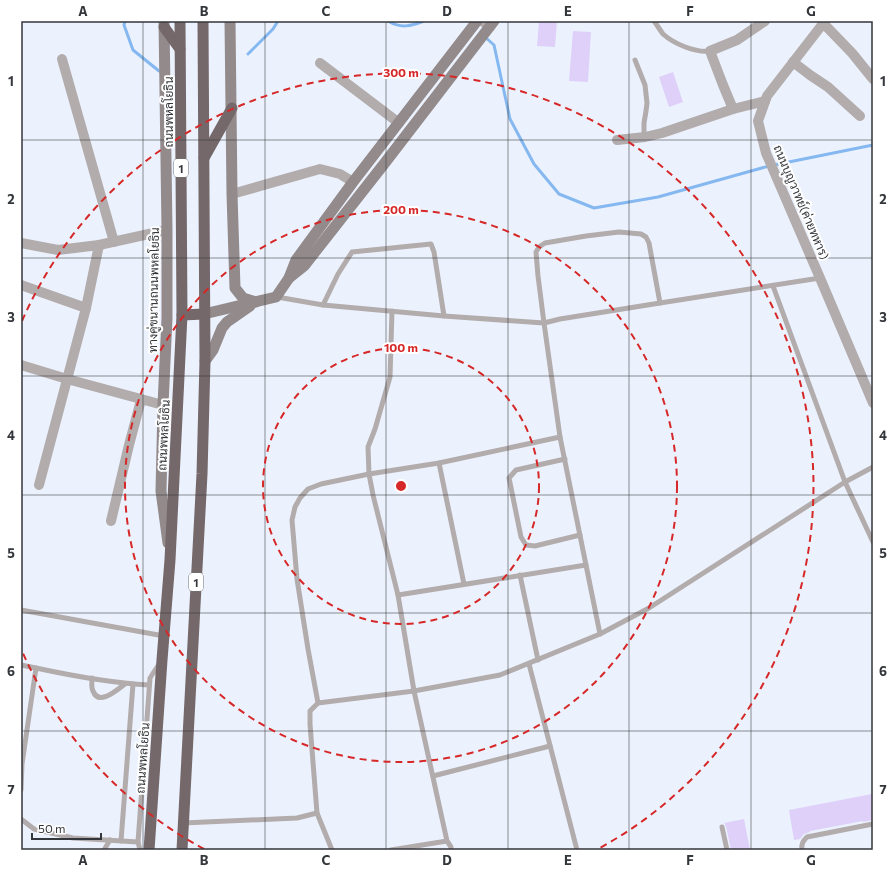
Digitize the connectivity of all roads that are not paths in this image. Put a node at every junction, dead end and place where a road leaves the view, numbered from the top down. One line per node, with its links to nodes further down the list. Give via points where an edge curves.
1 (180, 21): 10 (highway, ถนนพหลโยธิน / 1)
2 (203, 21): 25 (highway, 1)
3 (230, 21): 18 (main road)
4 (477, 21): 21 (main road)
5 (654, 21): 11 (lane, via 664,34 679,44 698,51)
6 (765, 21): 11 (street, via 737,40)
7 (824, 22): 14 (street, ถนนบุญวาทย์(ค่ายทหาร)); 16 (street)
8 (164, 24): 10 (highway); 29 (main road, ทางคู่ขนานถนนพหลโยธิน / 1)
9 (488, 25): 26 (main road)
10 (180, 48): 44 (highway, ถนนพหลโยธิน / 1)
11 (710, 51): 19 (street)
12 (62, 59): 30 (street)
13 (635, 60): 22 (lane, via 647,98)
14 (793, 62): 17 (street, ถนนบุญวาทย์(ค่ายทหาร)); 20 (street, via 828,87)
15 (320, 63): 21 (street)
16 (873, 79)
17 (765, 101): 19 (street); 34 (street, ถนนบุญวาทย์(ค่ายทหาร), via 758,121 766,153)
18 (232, 108): 25 (highway); 28 (main road)
19 (733, 109): 22 (street)
20 (860, 116)
21 (399, 123): 24 (main road)
22 (644, 137): 23 (street)
23 (617, 140)
24 (374, 155): 26 (street); 27 (main road)
25 (203, 158): 43 (highway, 1)
26 (384, 164): 33 (main road, via 304,266)
27 (353, 182): 28 (street, via 340,174 320,169); 33 (main road, via 296,260)
28 (232, 194): 38 (main road, via 235,288 244,298)
29 (167, 230): 30 (street); 52 (main road, ทางคู่ขนานถนนพหลโยธิน / 1, via 167,318)
30 (114, 242): 32 (street)
31 (21, 243): 32 (street, via 58,250)
32 (99, 245): 41 (street)
33 (289, 278): 37 (main road)
34 (820, 278): 36 (lane); 51 (street, ถนนบุญวาทย์(ค่ายทหาร))
35 (21, 285): 41 (street)
36 (773, 286): 39 (lane); 58 (lane)
37 (276, 297): 38 (main road); 40 (lane)
38 (256, 302): 43 (main road); 47 (main road, via 222,328 213,350)
39 (660, 303): 46 (lane); 46 (lane, via 649,243 641,234 619,232 545,243 536,252)
40 (323, 305): 42 (lane); 45 (lane, via 352,252 431,244)
41 (86, 308): 49 (street)
42 (392, 311): 45 (lane); 57 (lane, via 390,377 368,448)
43 (204, 314): 44 (highway); 47 (highway, 1)
44 (182, 315): 63 (highway, ถนนพหลโยธิน / 1)
45 (444, 316): 46 (lane)
46 (544, 323): 53 (lane)
47 (205, 361): 87 (highway, 1, via 202,474)
48 (21, 365): 49 (street)
49 (67, 379): 50 (street); 59 (street)
50 (141, 400): 52 (street); 60 (street)
51 (873, 403)
52 (163, 405): 63 (main road, ทางคู่ขนานถนนพหลโยธิน / 1, via 161,491)
53 (560, 437): 54 (lane); 55 (lane)
54 (565, 459): 61 (lane); 61 (lane, via 516,470 509,478 521,537 526,545 535,546)
55 (439, 463): 57 (lane); 66 (lane)
56 (873, 467): 58 (lane)
57 (369, 474): 67 (lane); 81 (lane, via 308,489 295,507 292,520 297,579)
58 (845, 482): 62 (lane); 69 (lane, via 649,608)
59 (39, 485)
60 (111, 521)
61 (580, 535): 64 (lane)
62 (873, 542)
63 (170, 560): 70 (highway, ถนนพหลโยธิน / 1)
64 (586, 565): 65 (lane); 69 (lane)
65 (520, 575): 66 (lane); 72 (lane)
66 (464, 584): 67 (lane)
67 (398, 595): 80 (lane)
68 (21, 610): 70 (lane)
69 (600, 634): 72 (lane)
70 (164, 636): 71 (highway, ถนนพหลโยธิน / 1)
71 (162, 660): 79 (lane, via 150,678); 96 (highway, ถนนพหลโยธิน / 1)
72 (538, 660): 73 (lane)
73 (529, 664): 80 (lane, via 500,675); 82 (lane)
74 (21, 665): 75 (lane)
75 (36, 668): 76 (lane); 84 (lane, via 22,764)
76 (92, 678): 77 (lane); 77 (lane, via 93,692 101,697 108,697)
77 (125, 684): 78 (lane)
78 (133, 684): 79 (lane); 91 (lane)
79 (149, 685): 93 (lane)
80 (414, 691): 81 (lane); 83 (lane)
81 (318, 703): 85 (lane, via 310,711)
82 (550, 746): 83 (lane); 101 (lane)
83 (433, 776): 92 (lane)
84 (21, 790)
85 (317, 814): 87 (lane, via 297,818); 98 (lane)
86 (21, 819): 90 (lane, via 34,829 73,838)
87 (183, 823): 97 (highway, 1)
88 (873, 824): 103 (lane, via 807,837 801,846)
89 (722, 827): 102 (lane)
90 (110, 840): 91 (lane); 94 (lane)
91 (121, 841): 93 (lane)
92 (446, 841): 99 (lane); 100 (lane)
93 (138, 842): 95 (lane)
94 (104, 850)
95 (140, 850)
96 (149, 850)
97 (182, 850)
98 (332, 850)
99 (392, 850)
100 (451, 850)
101 (577, 850)
102 (726, 850)
103 (802, 850)

